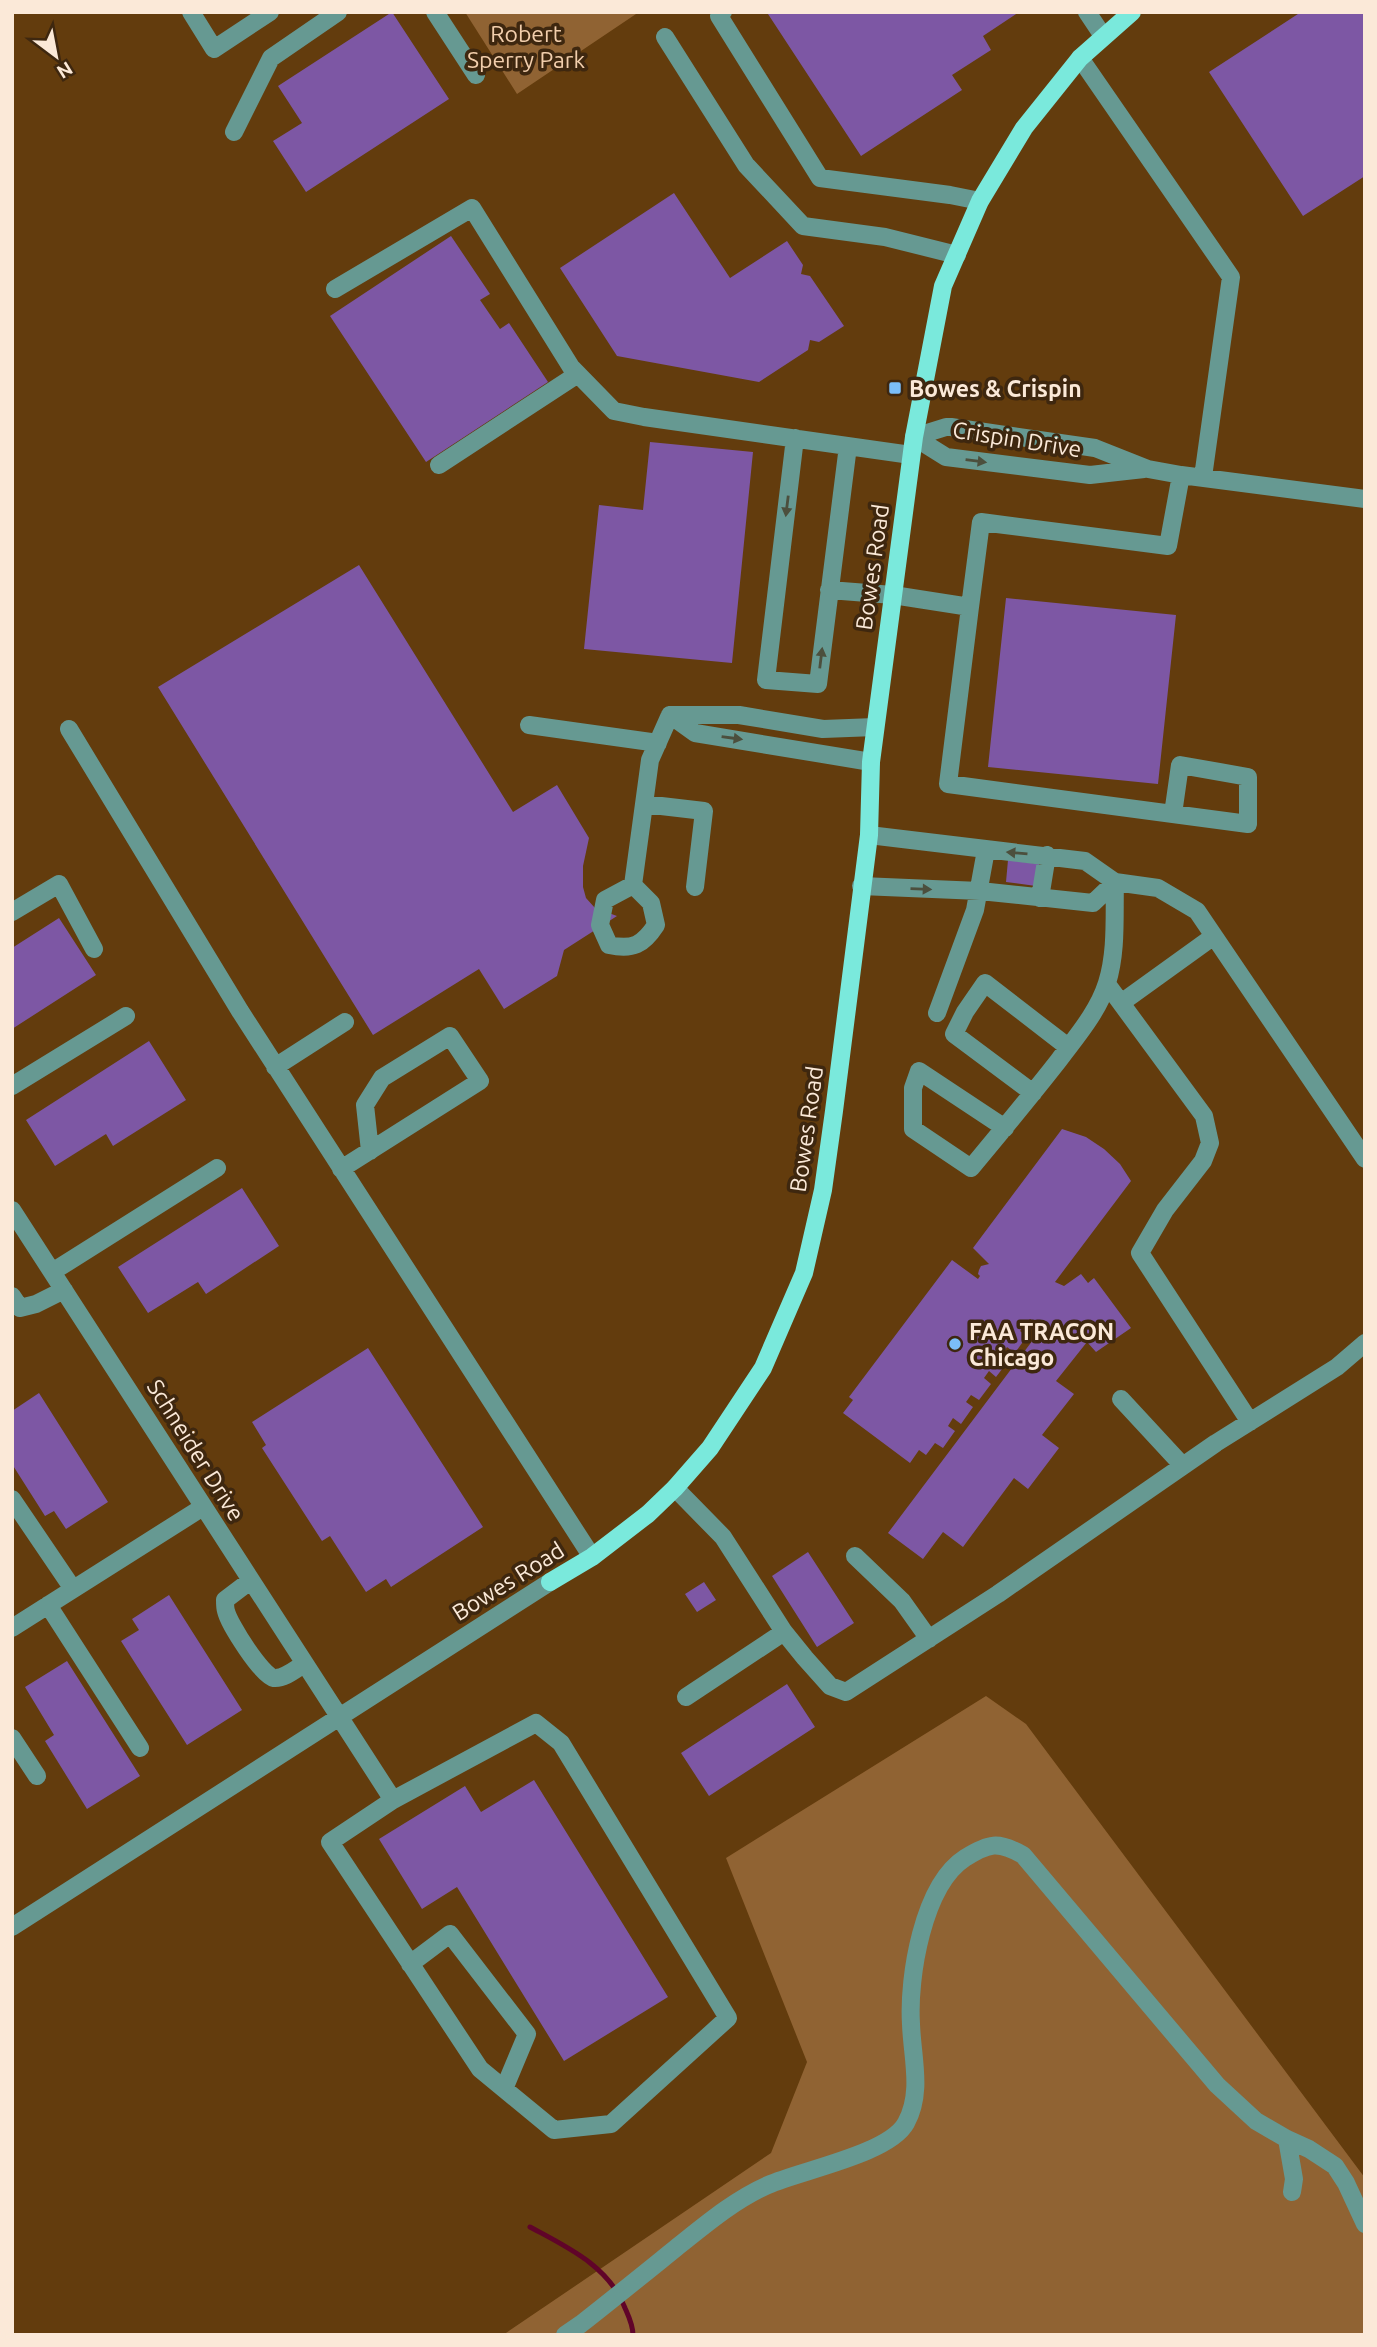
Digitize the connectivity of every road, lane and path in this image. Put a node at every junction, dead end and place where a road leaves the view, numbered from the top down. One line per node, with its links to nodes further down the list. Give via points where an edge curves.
1 (191, 12): 2 (street, via 214,49)
2 (270, 12)
3 (338, 12): 12 (street, via 271,58)
4 (435, 12): 11 (street)
5 (723, 12): 13 (street, via 719,16 820,178)
6 (1087, 12): 8 (street)
7 (1132, 12): 8 (main road, Bowes Road)
8 (1103, 36): 10 (main road, Bowes Road)
9 (664, 37): 14 (street, via 746,165 803,226 885,237)
10 (1080, 58): 13 (main road, Bowes Road, via 1024,128); 23 (street, via 1231,277)
11 (476, 75)
12 (234, 132)
13 (981, 201): 14 (main road, Bowes Road)
14 (957, 255): 19 (main road, Bowes Road, via 943,286)
15 (335, 289): 16 (street, via 472,208)
16 (578, 374): 17 (street, via 614,411); 20 (street)
17 (795, 438): 18 (street); 25 (street, one-way to 25, via 766,680 818,684)
18 (848, 446): 19 (street); 25 (street)
19 (913, 446): 21 (street, Crispin Drive, one-way to 21, via 946,457 1090,475); 21 (street, Crispin Drive, via 946,426 1095,448); 26 (main road, Bowes Road)
20 (439, 465)
21 (1147, 469): 22 (street, Crispin Drive)
22 (1181, 475): 23 (street, Crispin Drive); 27 (street, via 1168,546 981,523)
23 (1203, 477): 24 (street, Crispin Drive)
24 (1365, 499)
25 (829, 590): 26 (street)
26 (893, 595): 27 (street); 30 (main road, Bowes Road)
27 (970, 607): 35 (street, via 948,784)
28 (670, 715): 30 (street, via 739,715 823,729); 32 (street); 33 (street, one-way to 33, via 695,733)
29 (529, 725): 32 (street)
30 (875, 727): 33 (main road, Bowes Road)
31 (69, 729): 54 (street)
32 (658, 743): 34 (street, via 650,760)
33 (870, 762): 36 (main road, Bowes Road)
34 (644, 804): 40 (street); 42 (street, via 704,811)
35 (1173, 814): 35 (street, via 1180,765 1248,778 1248,824)
36 (869, 835): 37 (street); 41 (main road, Bowes Road)
37 (986, 850): 38 (street, one-way to 37); 43 (street)
38 (1047, 855): 39 (street, via 1085,861); 44 (street)
39 (1115, 882): 44 (street, via 1093,903); 46 (street, via 1157,888 1197,911); 48 (street, via 1114,943)
40 (633, 885)
41 (861, 886): 43 (street, one-way to 43); 70 (main road, Bowes Road, via 823,1190 804,1273 763,1368 710,1448)
42 (695, 887)
43 (980, 891): 44 (street); 50 (street)
44 (1040, 898)
45 (12, 912): 47 (street, via 59,884)
46 (1214, 936): 49 (street); 59 (street)
47 (94, 949)
48 (1107, 984): 49 (street); 53 (street)
49 (1121, 1003): 68 (street, via 1204,1116 1210,1143 1203,1161 1165,1210 1140,1253)
50 (937, 1013)
51 (126, 1016): 55 (street)
52 (345, 1021): 54 (street)
53 (1068, 1047): 56 (street); 56 (street, via 985,983 954,1034)
54 (275, 1067): 61 (street)
55 (12, 1086)
56 (1033, 1093): 57 (street)
57 (1004, 1128): 57 (street, via 951,1092 919,1071 912,1129 971,1168)
58 (370, 1151): 58 (street, via 480,1081 450,1035 382,1077 365,1105); 61 (street)
59 (1365, 1159)
60 (217, 1168): 63 (street)
61 (341, 1169): 74 (street)
62 (12, 1210): 63 (street, Schneider Drive)
63 (52, 1272): 64 (street, Schneider Drive)
64 (64, 1290): 65 (street, via 20,1308); 72 (street, Schneider Drive)
65 (12, 1296)
66 (1365, 1343): 68 (street, via 1337,1367)
67 (1121, 1399): 69 (street)
68 (1250, 1422): 69 (street)
69 (1183, 1466): 81 (street)
70 (675, 1488): 74 (main road, Bowes Road); 80 (street, via 723,1537)
71 (12, 1499): 77 (street)
72 (203, 1507): 75 (street, Schneider Drive); 77 (street)
73 (855, 1556): 81 (street, via 902,1601)
74 (592, 1558): 76 (main road, Bowes Road)
75 (250, 1581): 82 (street, Schneider Drive); 82 (street, via 225,1600 225,1609 252,1655 271,1677)
76 (550, 1582): 84 (street, Bowes Road)
77 (73, 1589): 78 (street)
78 (48, 1605): 79 (street); 86 (street)
79 (12, 1628)
80 (784, 1632): 81 (street, via 830,1686 846,1692); 83 (street)
81 (929, 1639)
82 (304, 1664): 84 (street, Schneider Drive)
83 (686, 1697)
84 (338, 1716): 88 (street, Schneider Drive); 89 (street, Bowes Road)
85 (12, 1738): 87 (street)
86 (140, 1748)
87 (37, 1776)
88 (393, 1800): 90 (street, via 330,1842); 91 (street, via 536,1723 561,1743 728,2018 611,2124 554,2130)
89 (12, 1927)
90 (410, 1964): 91 (street, via 480,2069); 91 (street, via 450,1934 527,2034)
91 (504, 2089)
92 (1287, 2140): 93 (street); 94 (street, via 1335,2166); 95 (street, via 1256,2121 1217,2085 1023,1855 992,1845 960,1862 925,1918 911,1995 916,2087 905,2124 895,2136 870,2150 767,2185 709,2222)
93 (1293, 2186)
94 (1365, 2224)
95 (565, 2335)

